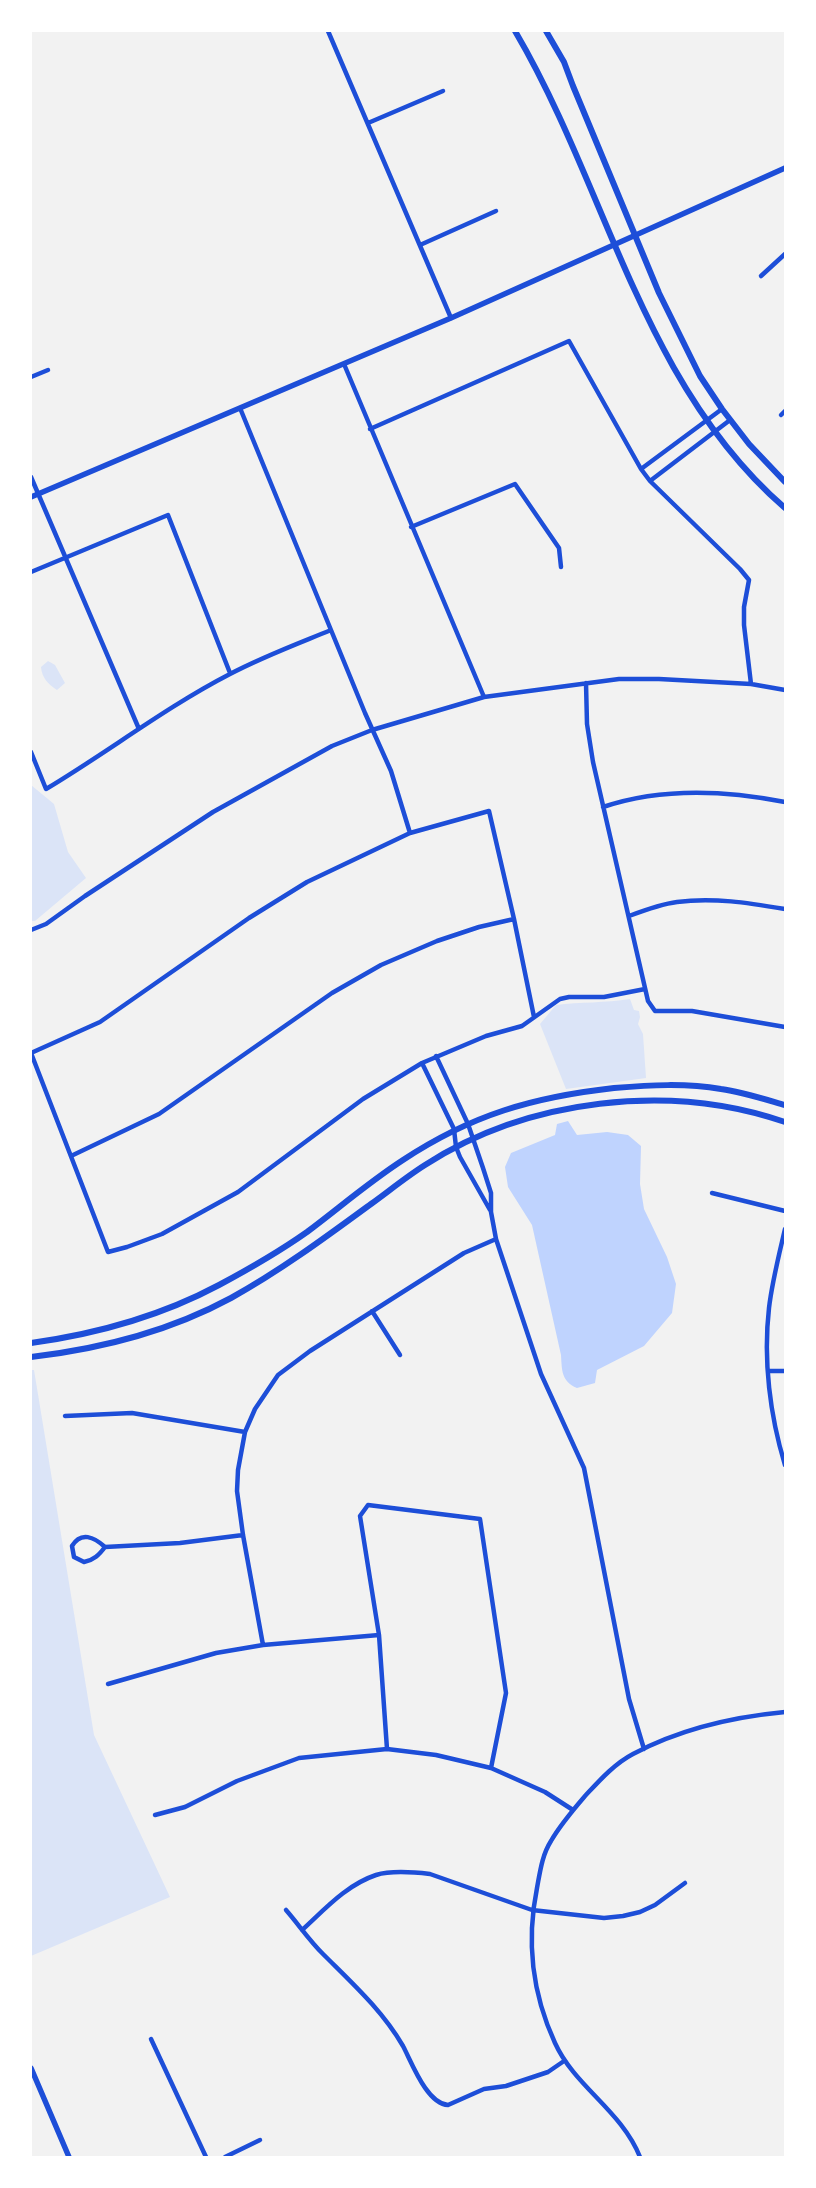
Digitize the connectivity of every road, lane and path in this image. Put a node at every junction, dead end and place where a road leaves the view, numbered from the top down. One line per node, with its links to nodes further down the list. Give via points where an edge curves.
1 (328, 31): 5 (street)
2 (515, 31): 9 (main road, via 539,76)
3 (546, 31): 8 (main road, via 564,62)
4 (443, 91): 5 (street)
5 (368, 123): 10 (street)
6 (785, 168): 8 (street)
7 (496, 211): 10 (street)
8 (636, 235): 9 (street); 18 (main road, via 681,339)
9 (615, 244): 13 (street); 19 (main road, via 669,363)
10 (420, 245): 13 (street)
11 (785, 254): 12 (street)
12 (761, 276)
13 (451, 318): 14 (street)
14 (344, 364): 17 (street); 21 (street)
15 (48, 370): 16 (street)
16 (31, 377)
17 (240, 408): 27 (street); 34 (street)
18 (722, 410): 19 (street); 20 (main road)
19 (708, 420): 22 (main road); 23 (street)
20 (730, 420): 22 (street); 26 (main road)
21 (370, 429): 23 (street, via 569,340); 30 (street)
22 (715, 431): 25 (street); 29 (main road, via 743,466)
23 (641, 469): 25 (street)
24 (31, 477): 27 (street)
25 (650, 481): 37 (street, via 749,580 744,625)
26 (785, 482)
27 (39, 493): 28 (street); 31 (street)
28 (31, 497)
29 (785, 508)
30 (411, 527): 32 (street, via 515,484 560,548); 39 (street)
31 (66, 558): 33 (street); 35 (street, via 168,515); 40 (street)
32 (561, 567)
33 (31, 572)
34 (331, 630): 35 (street); 41 (street)
35 (230, 673): 40 (street)
36 (586, 683): 37 (street, via 660,679); 39 (street); 44 (street, via 587,724)
37 (751, 684): 38 (street)
38 (785, 690)
39 (484, 697): 41 (street)
40 (138, 729): 42 (street, via 46,789)
41 (372, 730): 45 (street, via 391,771); 49 (street, via 332,746 212,812 46,924)
42 (31, 752)
43 (785, 802): 44 (street, via 709,792 627,799)
44 (603, 808): 47 (street)
45 (410, 833): 48 (street, via 488,811); 53 (street, via 307,882 249,918 100,1022)
46 (785, 909): 47 (street, via 704,900 677,902)
47 (629, 916): 50 (street)
48 (514, 919): 51 (street); 62 (street, via 479,927 381,966 332,993 159,1114)
49 (31, 930)
50 (645, 989): 51 (street, via 604,997 569,997); 52 (street, via 648,1001 656,1011 692,1011)
51 (534, 1017): 54 (street, via 522,1026)
52 (785, 1027)
53 (31, 1053): 62 (street)
54 (436, 1056): 55 (street); 58 (street)
55 (422, 1063): 59 (street); 62 (street, via 363,1099 230,1196 162,1234 127,1247 108,1252)
56 (785, 1105): 58 (main road, via 721,1089 644,1086 544,1098)
57 (785, 1122): 60 (main road, via 721,1107 628,1102 577,1107 529,1118)
58 (468, 1124): 59 (main road); 60 (street)
59 (454, 1129): 61 (street); 69 (main road, via 403,1160 305,1233 218,1285 168,1308 111,1328)
60 (473, 1139): 61 (main road); 65 (street, via 491,1193)
61 (456, 1147): 65 (street); 71 (main road, via 423,1166 284,1266 230,1298 176,1322 123,1340)
62 (71, 1156)
63 (712, 1193): 64 (street)
64 (785, 1211)
65 (491, 1212): 67 (street)
66 (785, 1229): 72 (street, via 769,1309)
67 (496, 1239): 68 (street, via 464,1253); 84 (street, via 547,1390 584,1468 629,1699)
68 (372, 1311): 70 (street); 75 (street, via 278,1375 255,1409)
69 (31, 1343)
70 (400, 1355)
71 (31, 1357)
72 (769, 1371): 73 (street); 76 (street, via 770,1394)
73 (785, 1371)
74 (65, 1416): 75 (street, via 132,1413)
75 (245, 1432): 77 (street, via 237,1491)
76 (785, 1465)
77 (243, 1535): 78 (street, via 180,1543); 80 (street)
78 (104, 1547): 78 (street, via 97,1539 88,1536 80,1537 72,1546 74,1557 84,1562 98,1556)
79 (379, 1635): 80 (street); 83 (street); 85 (street, via 360,1516 368,1505 480,1519 506,1693)
80 (263, 1645): 81 (street, via 216,1653)
81 (108, 1684)
82 (785, 1712): 84 (street, via 747,1716 685,1730)
83 (387, 1749): 85 (street, via 436,1754); 87 (street, via 299,1758 237,1781 185,1807)
84 (644, 1749): 86 (street, via 614,1766)
85 (491, 1768): 86 (street, via 545,1792)
86 (573, 1810): 90 (street, via 546,1850)
87 (155, 1815)
88 (685, 1883): 90 (street, via 655,1905 623,1916 604,1918)
89 (286, 1910): 91 (street)
90 (532, 1910): 91 (street, via 430,1874 396,1873 377,1875 355,1885); 93 (street, via 531,1946 538,1995 545,2020)
91 (302, 1930): 93 (street, via 375,2007 403,2046 430,2094 442,2104 448,2105 484,2089 528,2080)
92 (151, 2039): 97 (street)
93 (564, 2062): 99 (street, via 612,2112 627,2131)
94 (31, 2068): 96 (street)
95 (260, 2140): 98 (street)
96 (69, 2157)
97 (206, 2157)
98 (225, 2157)
99 (640, 2157)

